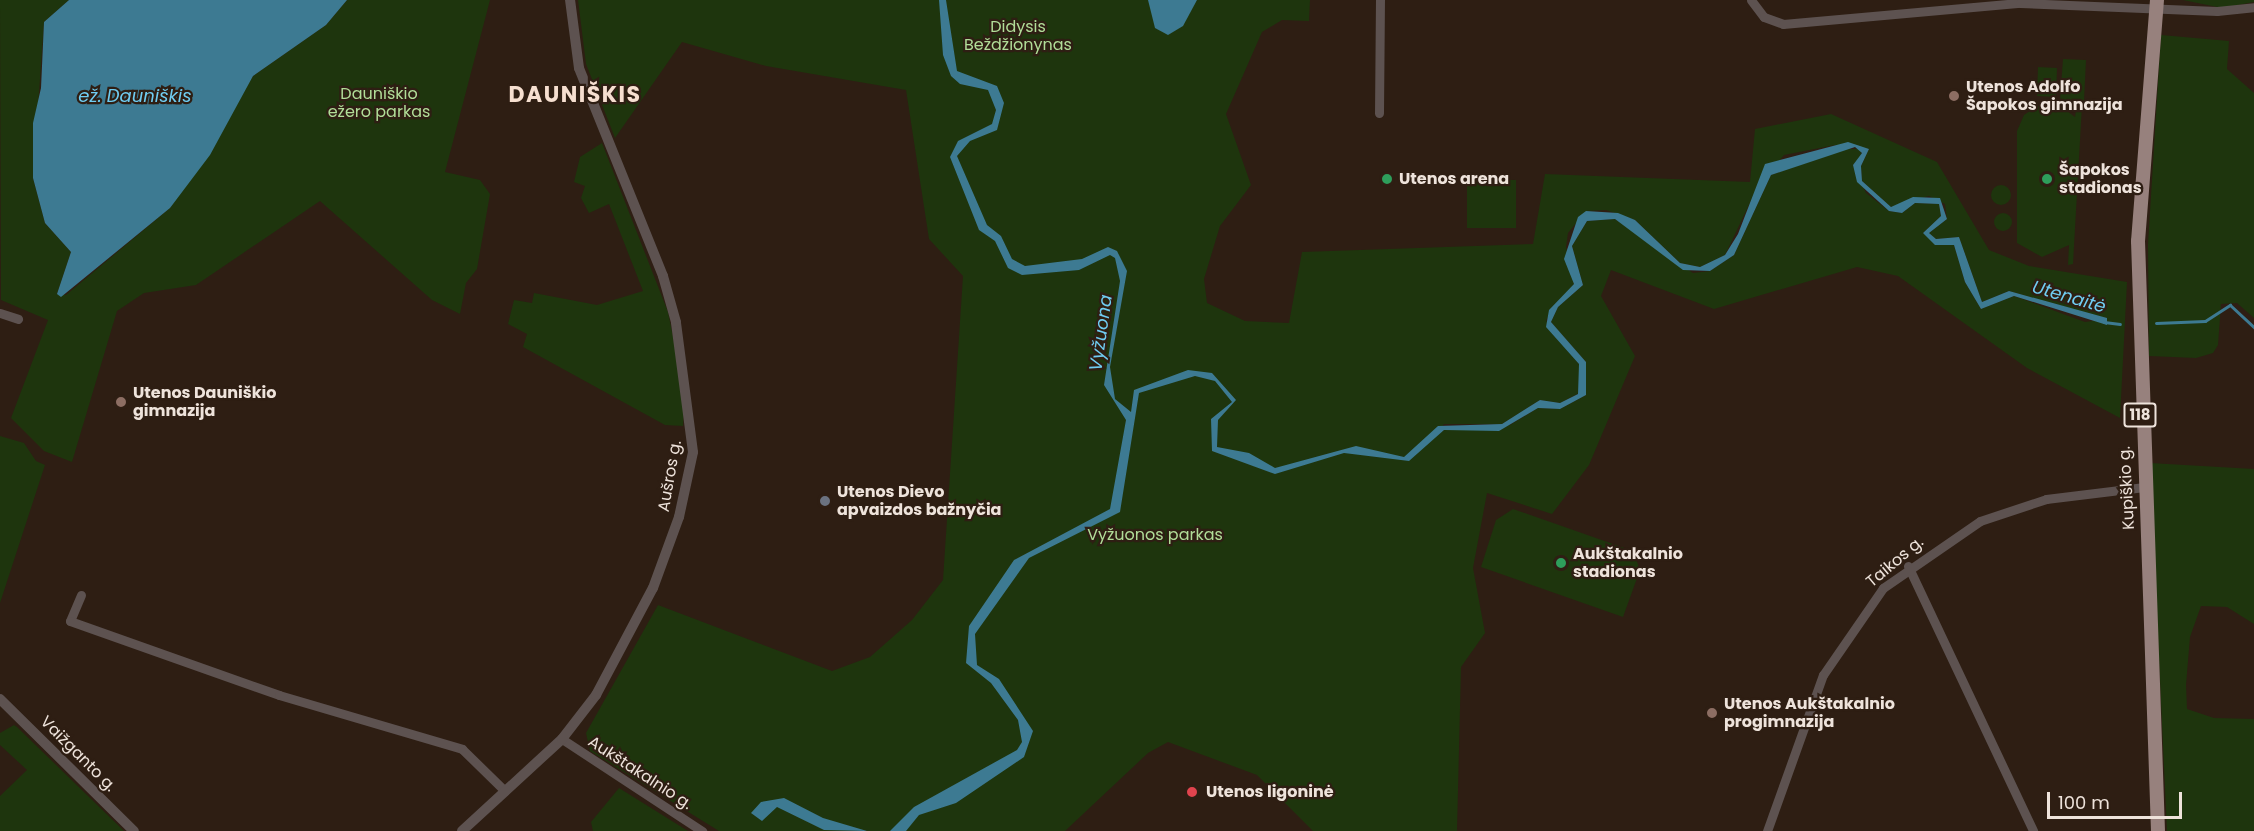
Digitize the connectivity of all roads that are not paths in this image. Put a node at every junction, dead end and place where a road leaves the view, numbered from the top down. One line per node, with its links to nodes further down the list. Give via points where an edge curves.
1 (570, 0): 14 (street, Aušros g., via 579,68 676,322 693,452 679,517 644,607 596,695)
2 (1380, 0): 7 (street)
3 (1751, 0): 4 (street, via 1775,24 1983,4)
4 (2063, 2): 5 (street)
5 (2156, 3): 6 (street, via 2217,11); 10 (main road, Kupiškio g. / 118, via 2138,241)
6 (2254, 7)
7 (1379, 113)
8 (0, 313): 9 (street)
9 (18, 319)
10 (2144, 487): 11 (street, Taikos g., via 2046,499 2012,509 1980,521); 21 (main road, Kupiškio g. / 118)
11 (1908, 566): 19 (street, Taikos g., via 1858,617 1830,660); 20 (street)
12 (81, 595): 15 (street, via 70,621 279,694 462,749)
13 (0, 699): 16 (street, Vaižganto g.)
14 (562, 739): 15 (street, Aušros g.); 18 (street, Aukštakalnio g.)
15 (505, 791): 17 (street, Aušros g.)
16 (134, 831)
17 (462, 831)
18 (702, 831)
19 (1767, 831)
20 (2033, 831)
21 (2158, 831)

